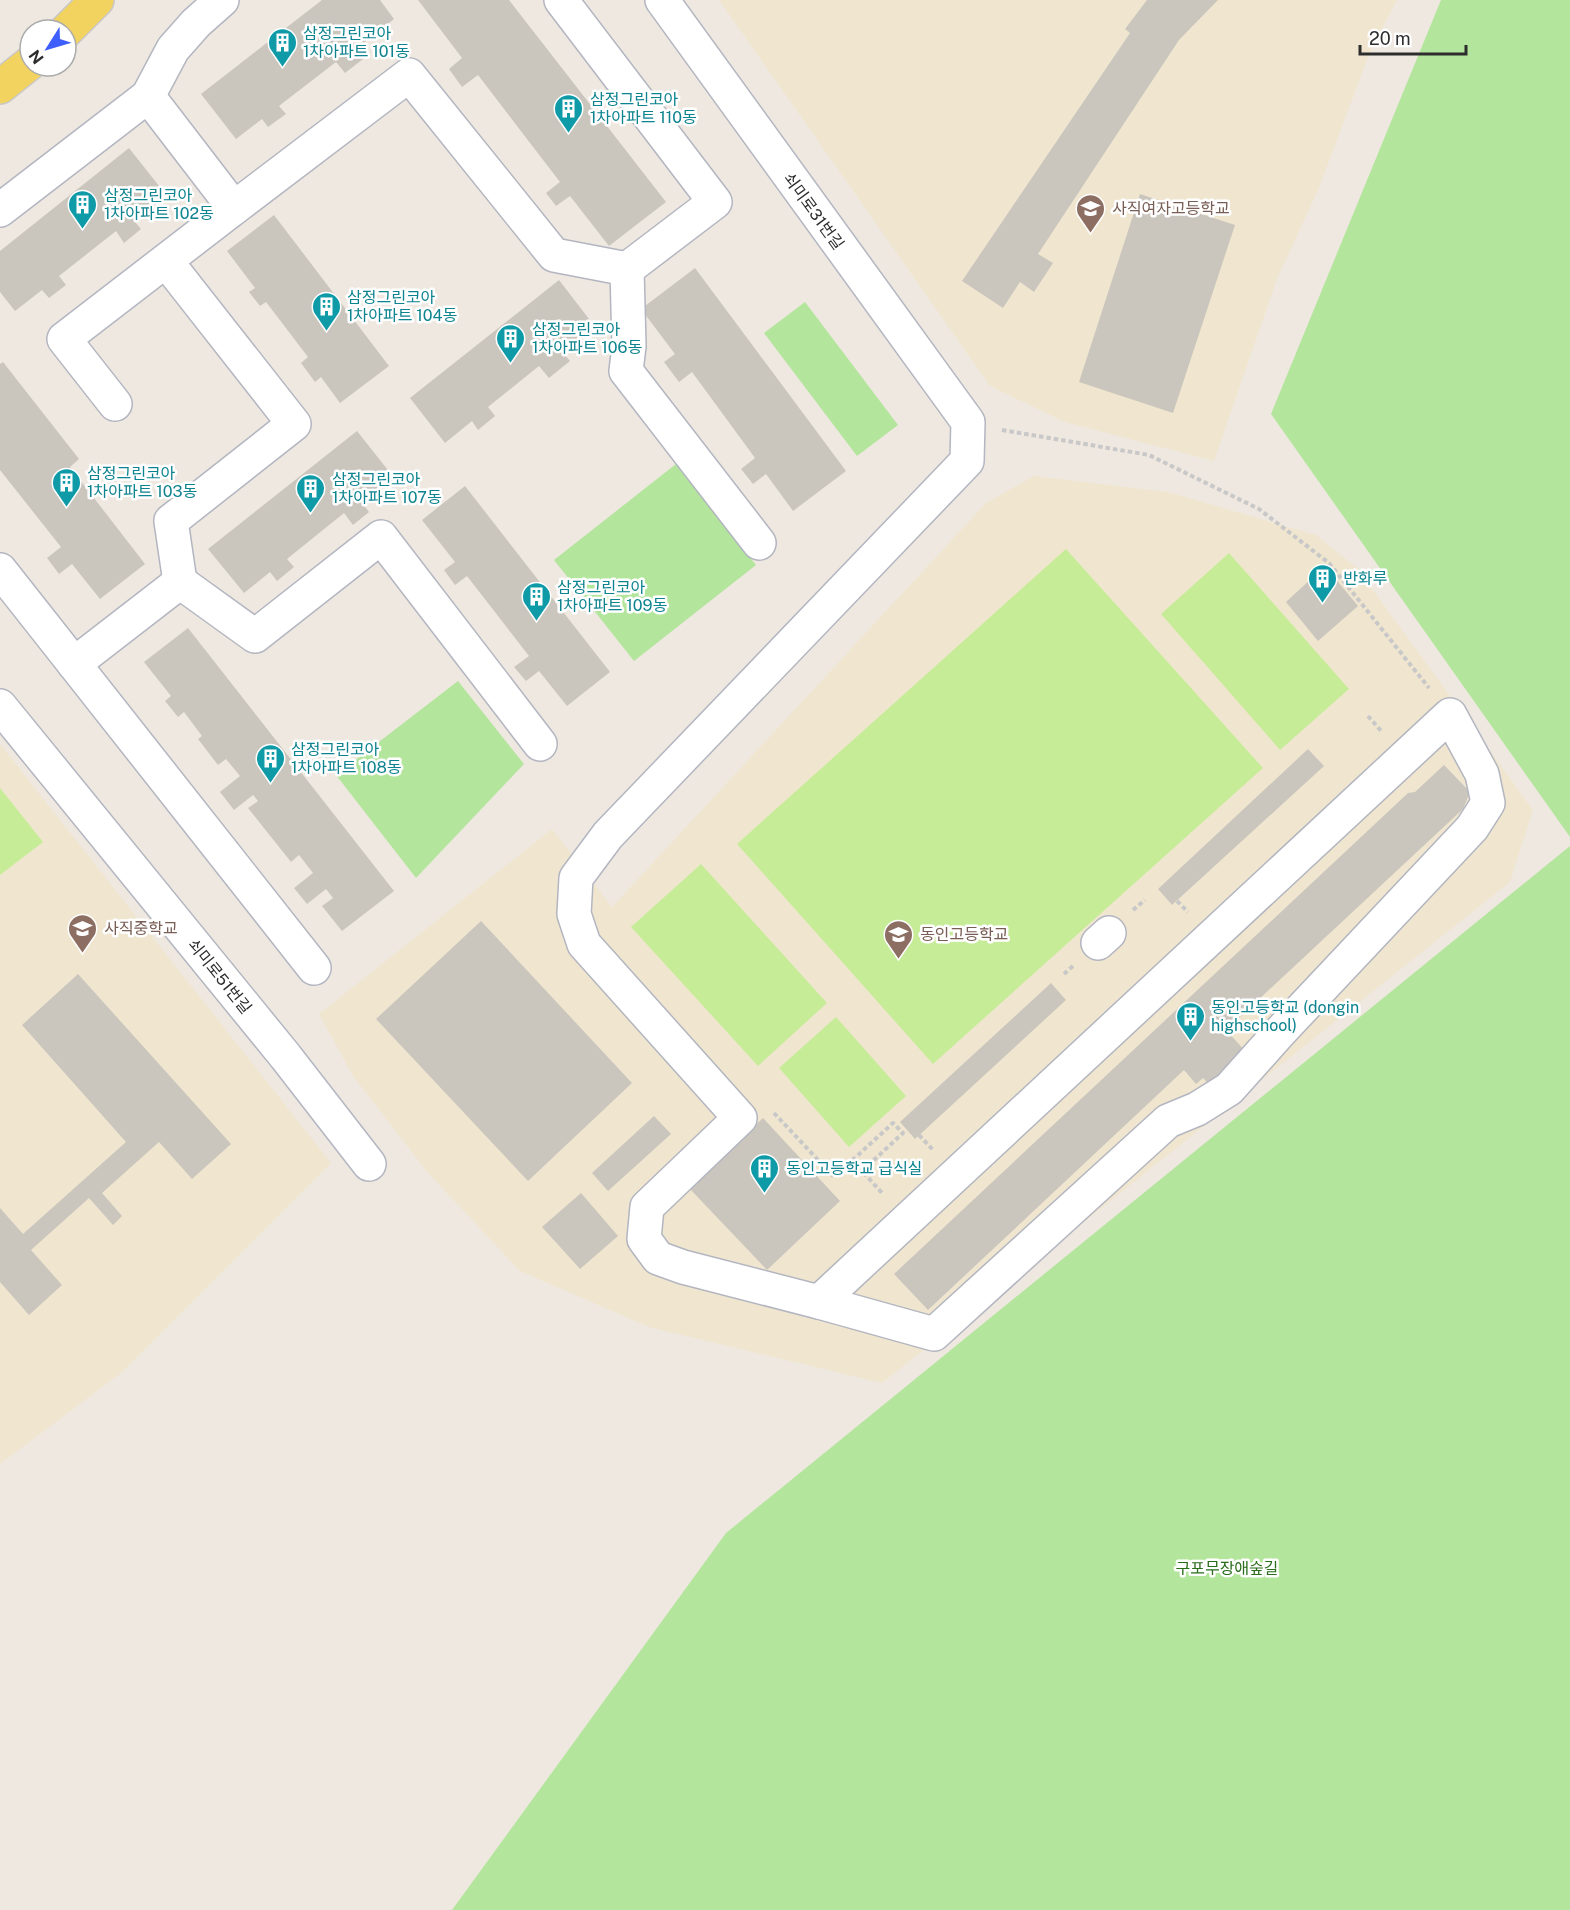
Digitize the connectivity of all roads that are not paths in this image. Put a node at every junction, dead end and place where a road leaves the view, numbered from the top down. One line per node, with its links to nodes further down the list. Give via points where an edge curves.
1 (96, 0): 5 (main road)
2 (222, 0): 8 (street, via 173,49)
3 (561, 0): 12 (street, via 715,202)
4 (662, 0): 22 (street, 쇠미로31번길, via 968,422 966,461 608,835 576,878 574,914 584,944 740,1118 647,1207 644,1239 658,1258)
5 (78, 19)
6 (18, 73): 7 (main road)
7 (0, 87)
8 (148, 96): 9 (street); 10 (street)
9 (234, 208): 11 (street); 12 (street, via 409,75 554,255)
10 (0, 210)
11 (166, 261): 13 (street, via 64,339); 16 (street, via 294,424 171,521)
12 (627, 269): 14 (street, via 626,371)
13 (115, 404)
14 (759, 543)
15 (0, 570): 17 (street)
16 (180, 582): 17 (street); 19 (street, via 255,636 381,537)
17 (75, 664): 20 (street)
18 (0, 706): 21 (street, 쇠미로51번길)
19 (540, 744)
20 (314, 968)
21 (369, 1164)
22 (819, 1302): 22 (street, via 934,1334 1168,1120 1197,1109 1229,1089 1472,828 1488,803 1482,774 1450,715)

